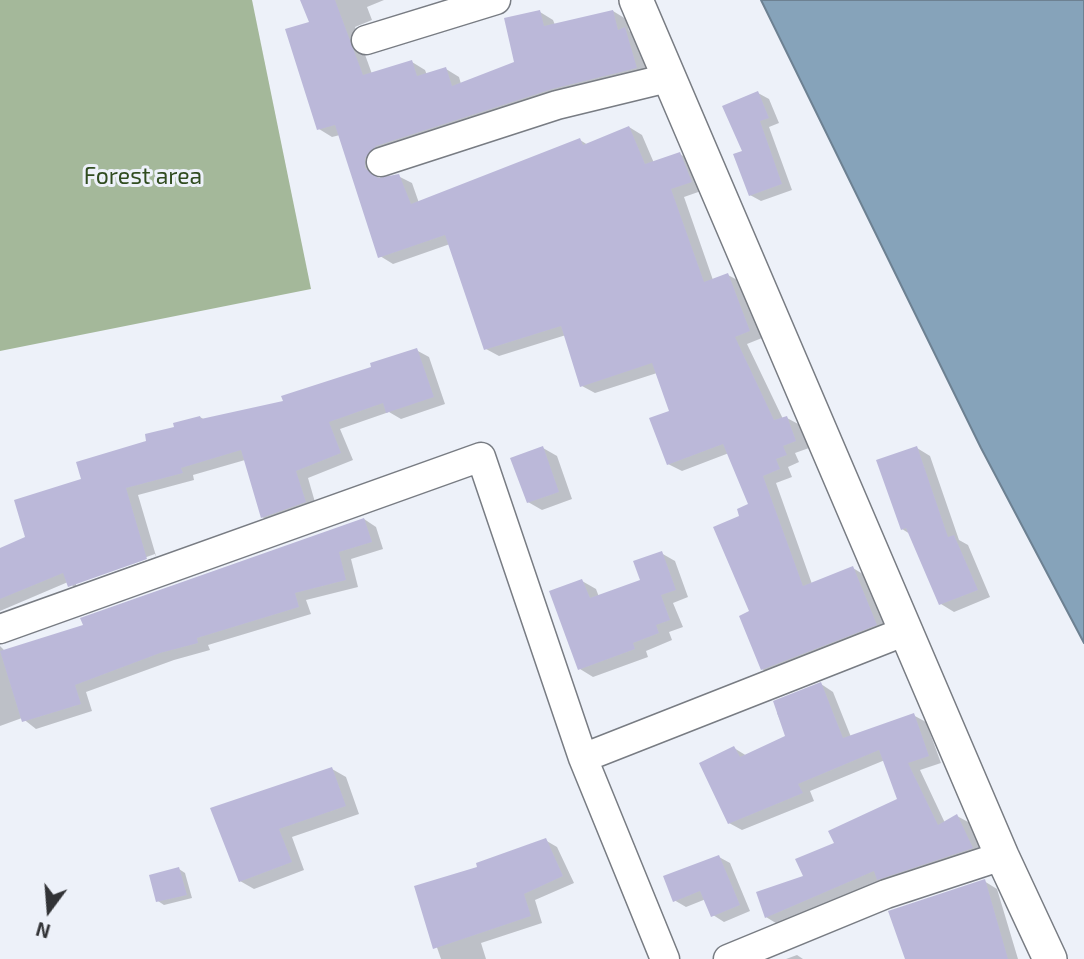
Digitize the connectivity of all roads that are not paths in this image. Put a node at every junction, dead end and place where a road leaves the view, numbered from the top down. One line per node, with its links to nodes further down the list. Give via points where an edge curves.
1 (496, 0): 3 (street)
2 (636, 0): 4 (street)
3 (366, 40)
4 (668, 78): 5 (street, via 557,105); 7 (street)
5 (381, 162)
6 (0, 629): 8 (street, via 481,457)
7 (906, 631): 8 (street); 9 (street)
8 (583, 758): 10 (street)
9 (1002, 856): 11 (street, via 886,894); 12 (street)
10 (666, 959)
11 (728, 959)
12 (1050, 959)

